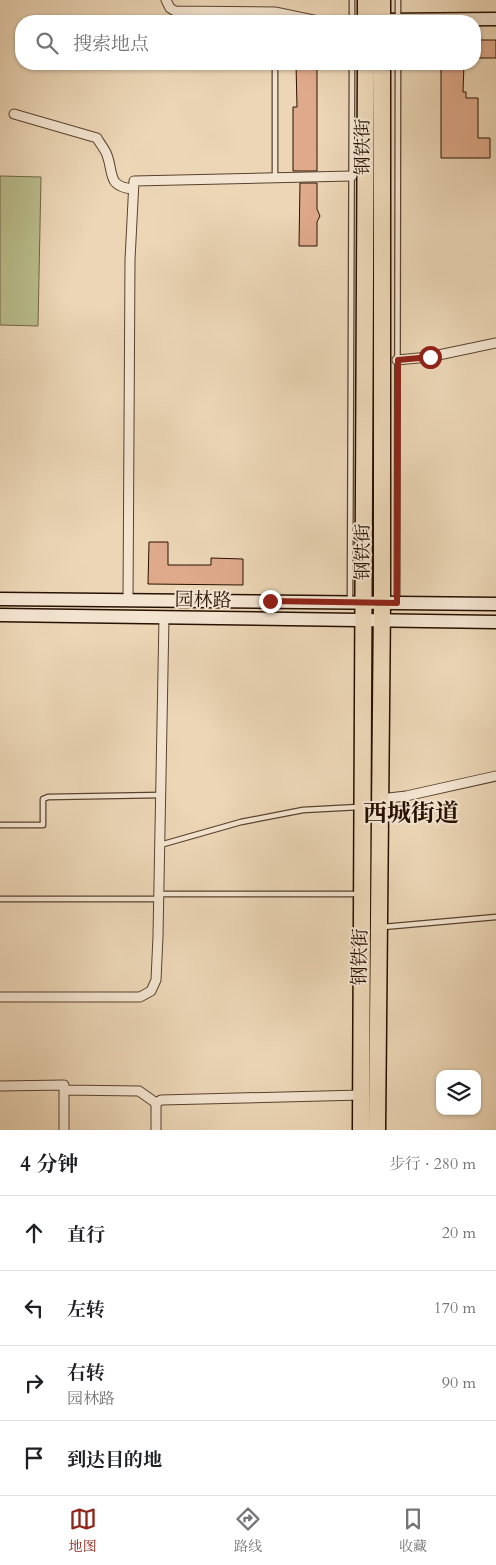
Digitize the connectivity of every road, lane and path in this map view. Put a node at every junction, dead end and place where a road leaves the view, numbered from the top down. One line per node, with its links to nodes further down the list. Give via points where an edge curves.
1 (166, 0): 6 (street, via 175,11)
2 (352, 0): 7 (lane)
3 (366, 0): 8 (highway)
4 (382, 0): 9 (highway)
5 (398, 0): 10 (lane)
6 (242, 15)
7 (352, 15)
8 (380, 15)
9 (384, 15)
10 (389, 15)
11 (481, 19): 12 (street)
12 (496, 19)
13 (275, 70): 20 (lane)
14 (352, 70): 19 (lane)
15 (366, 70): 26 (highway, 钢铁街)
16 (382, 70): 27 (highway, 钢铁街)
17 (398, 70): 23 (lane)
18 (14, 114): 21 (street, via 96,138 108,155 113,182 121,188)
19 (352, 176): 20 (street); 26 (lane)
20 (275, 178): 21 (street, via 134,181)
21 (132, 189): 25 (street)
22 (496, 342): 23 (street, via 430,357)
23 (398, 360): 27 (lane)
24 (0, 599): 25 (street, 园林路)
25 (128, 600): 26 (street, 园林路)
26 (357, 602): 27 (street, 园林路); 31 (highway, 钢铁街)
27 (390, 603): 28 (street, 园林路); 32 (highway, 钢铁街)
28 (496, 604)
29 (0, 615): 30 (street, 园林路)
30 (164, 617): 31 (street, 园林路); 35 (street)
31 (364, 620): 32 (street, 园林路); 37 (highway, 钢铁街)
32 (382, 620): 33 (street, 园林路); 36 (highway, 钢铁街)
33 (496, 622)
34 (496, 776): 36 (street)
35 (161, 795): 38 (lane, via 48,797 43,799 43,825); 39 (street)
36 (380, 799): 44 (highway, 钢铁街)
37 (363, 807): 39 (lane, via 303,810 241,822); 40 (highway, 钢铁街)
38 (0, 825)
39 (160, 845): 41 (street)
40 (362, 894): 41 (lane); 48 (highway, 钢铁街)
41 (159, 897): 42 (lane); 45 (street, via 156,980 152,991 140,997)
42 (0, 899)
43 (496, 917): 44 (lane)
44 (379, 927): 53 (highway, 钢铁街)
45 (0, 998)
46 (0, 1086): 47 (street, via 64,1085)
47 (64, 1090): 49 (street, via 139,1091); 50 (street)
48 (362, 1095): 49 (street, via 161,1100); 52 (highway, 钢铁街)
49 (156, 1103): 51 (street)
50 (64, 1130)
51 (156, 1130)
52 (361, 1130)
53 (377, 1130)

